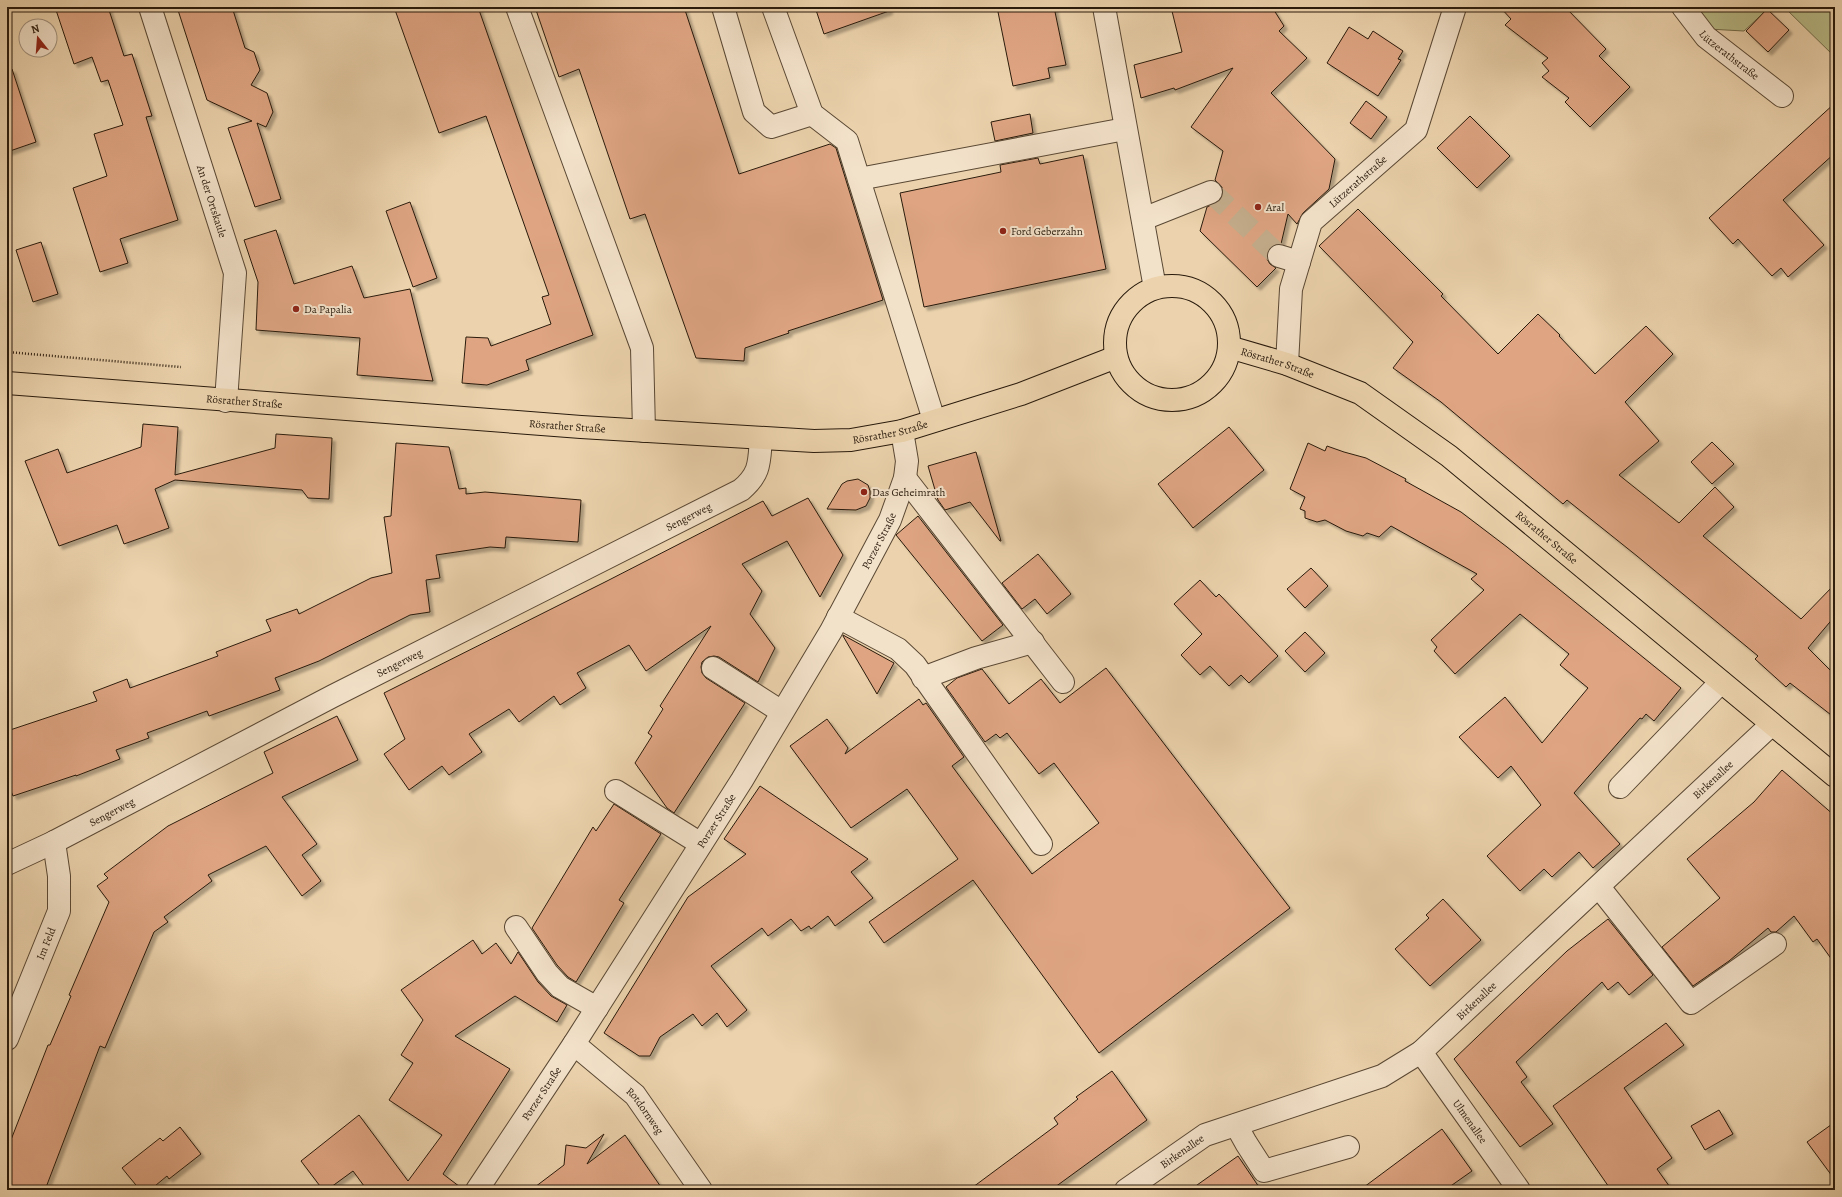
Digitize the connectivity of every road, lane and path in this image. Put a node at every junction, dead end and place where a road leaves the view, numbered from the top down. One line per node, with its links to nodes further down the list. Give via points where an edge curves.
1 (150, 7): 21 (street, An der Ortskaule, via 235,273)
2 (517, 7): 23 (street, via 642,348)
3 (723, 7): 9 (street, via 754,112 771,127)
4 (773, 7): 9 (street)
5 (1104, 7): 10 (street)
6 (1455, 7): 15 (street, Lützerathstraße, via 1416,130 1311,222)
7 (1683, 7): 8 (street, Lützerathstraße, via 1706,37)
8 (1782, 96)
9 (812, 114): 11 (street, via 847,141)
10 (1125, 129): 11 (street); 13 (street)
11 (859, 180): 22 (street)
12 (1211, 192): 13 (street)
13 (1143, 218): 16 (street)
14 (1279, 256): 15 (street)
15 (1299, 262): 19 (street, Lützerathstraße, via 1291,289)
16 (1155, 288): 17 (main road, via 1173,286 1191,289 1207,298 1220,311 1227,328); 18 (main road, via 1139,296 1126,308 1118,323 1114,340)
17 (1229, 346): 18 (main road, via 1225,364 1216,379 1203,391 1186,398 1168,400 1151,396 1135,387 1123,374); 19 (main road, Rösrather Straße)
18 (1116, 357): 22 (main road, Rösrather Straße, via 1021,394)
19 (1287, 364): 32 (main road, Rösrather Straße, via 1360,393 1449,456)
20 (7, 383): 21 (main road, Rösrather Straße)
21 (226, 401): 23 (main road, Rösrather Straße)
22 (934, 420): 24 (main road, Rösrather Straße)
23 (644, 431): 25 (main road, Rösrather Straße)
24 (902, 431): 25 (main road, Rösrather Straße, via 851,440); 26 (street, Porzer Straße, via 907,461)
25 (761, 438): 38 (street, Sengerweg, via 758,469 752,481 741,490 334,696)
26 (905, 478): 27 (street, Porzer Straße, via 890,520); 28 (street)
27 (838, 617): 30 (street, via 898,649 915,665); 33 (street, Porzer Straße)
28 (1033, 642): 30 (street, via 976,658); 31 (street)
29 (713, 668): 33 (street)
30 (923, 678): 40 (street)
31 (1063, 682)
32 (1721, 682): 34 (main road, Rösrather Straße); 36 (street)
33 (782, 712): 39 (street, Porzer Straße)
34 (1772, 724): 35 (main road, Rösrather Straße); 42 (street, Birkenallee)
35 (1835, 776)
36 (1620, 787)
37 (616, 791): 39 (street)
38 (54, 842): 41 (street, Sengerweg); 46 (street, Im Feld, via 59,876 59,911)
39 (701, 844): 45 (street, Porzer Straße)
40 (1041, 844)
41 (7, 864)
42 (1599, 886): 44 (street, via 1692,1003); 48 (street, Birkenallee)
43 (516, 927): 45 (street, via 547,973 560,987)
44 (1775, 944)
45 (597, 1008): 47 (street, Porzer Straße)
46 (7, 1040)
47 (574, 1044): 51 (street, Porzer Straße); 52 (street, Rotdornweg, via 635,1096)
48 (1421, 1052): 49 (street, Birkenallee, via 1382,1076); 54 (street, Ulmenallee)
49 (1236, 1125): 50 (street, via 1264,1171); 53 (street, Birkenallee, via 1205,1135)
50 (1348, 1147)
51 (477, 1190)
52 (701, 1190)
53 (1126, 1190)
54 (1519, 1190)

